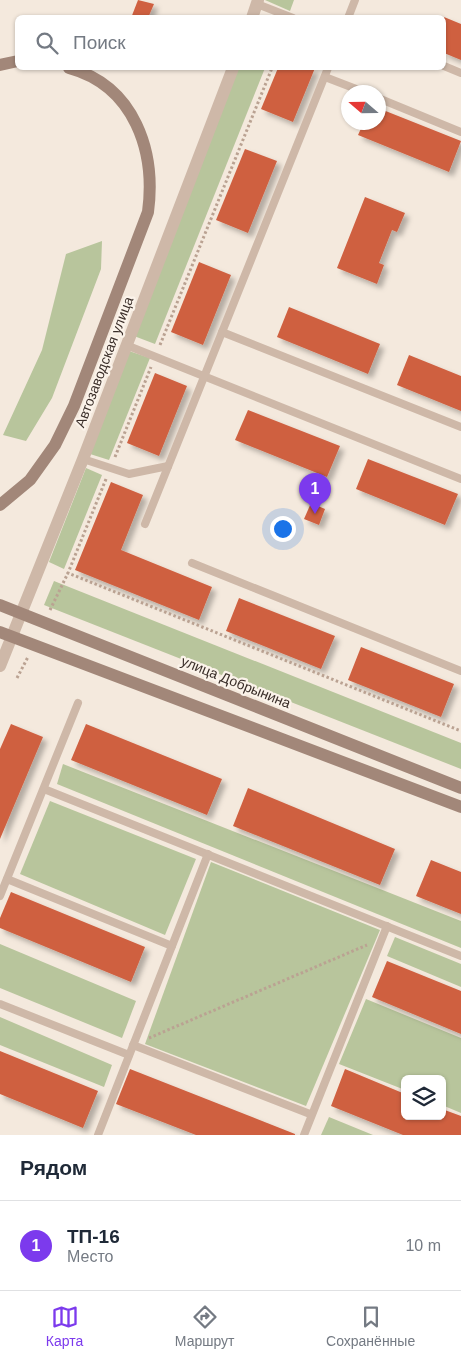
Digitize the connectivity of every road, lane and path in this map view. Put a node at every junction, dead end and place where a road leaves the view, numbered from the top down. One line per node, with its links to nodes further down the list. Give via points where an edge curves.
1 (356, 0): 5 (lane)
2 (258, 2): 3 (street); 4 (lane)
3 (253, 15)
4 (286, 15)
5 (349, 15)
6 (15, 62): 7 (main road)
7 (0, 65)
8 (446, 67): 13 (lane)
9 (77, 70): 27 (main road, via 108,89 128,109 142,134 150,163 152,189 142,232 74,406 55,446 30,480)
10 (231, 70): 19 (street, Автозаводская улица)
11 (271, 70): 20 (path)
12 (327, 70): 14 (lane)
13 (461, 73)
14 (324, 77): 15 (lane); 18 (lane)
15 (345, 85)
16 (386, 101): 17 (lane)
17 (461, 132)
18 (222, 332): 21 (lane); 22 (lane)
19 (126, 344): 20 (lane); 23 (street, Автозаводская улица)
20 (156, 356): 21 (lane); 25 (path)
21 (204, 376): 24 (lane); 26 (lane)
22 (461, 427)
23 (83, 459): 25 (lane); 32 (street, Автозаводская улица)
24 (168, 466): 25 (lane, via 129,474); 28 (lane)
25 (111, 468): 35 (path, via 68,573)
26 (461, 479)
27 (0, 506)
28 (145, 524)
29 (192, 563): 33 (lane)
30 (0, 605): 36 (main road, улица Добрынина, bridge)
31 (0, 632): 38 (main road, bridge)
32 (0, 666)
33 (461, 671)
34 (78, 703): 37 (lane)
35 (461, 731)
36 (461, 788)
37 (44, 789): 39 (lane); 40 (lane)
38 (461, 807)
39 (208, 854): 42 (lane); 44 (lane)
40 (7, 879): 41 (lane); 44 (lane)
41 (0, 896)
42 (387, 926): 43 (lane); 45 (lane)
43 (382, 938): 47 (path); 49 (lane)
44 (172, 946): 47 (lane)
45 (461, 956)
46 (0, 1004): 48 (lane)
47 (133, 1045): 48 (lane); 49 (lane)
48 (129, 1055): 50 (lane)
49 (310, 1114): 51 (lane)
50 (98, 1135)
51 (304, 1135)

